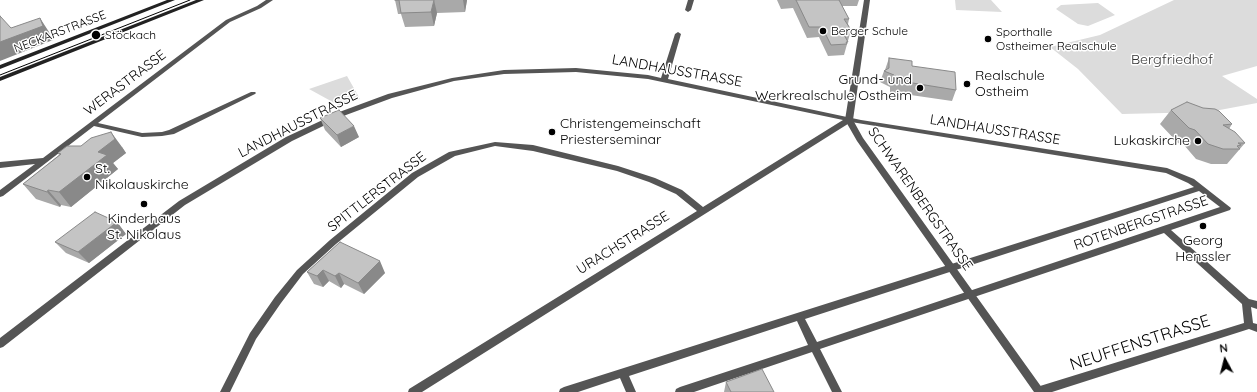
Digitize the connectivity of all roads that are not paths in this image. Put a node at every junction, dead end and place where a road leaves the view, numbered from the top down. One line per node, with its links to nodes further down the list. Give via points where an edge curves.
1 (172, 0): 8 (main road, NECKARSTRASSE)
2 (201, 0): 9 (main road, NECKARSTRASSE)
3 (270, 0): 13 (street, WERASTRASSE, via 231,20)
4 (691, 0): 6 (street)
5 (867, 0): 12 (street, SCHWARENBERGSTRASSE)
6 (688, 10)
7 (678, 34): 10 (street)
8 (0, 67)
9 (0, 79)
10 (664, 80): 12 (street, LANDHAUSSTRASSE); 26 (street, LANDHAUSSTRASSE, via 595,70 504,72 434,84 368,103 283,143 182,203)
11 (253, 93): 13 (street, via 162,134 142,135)
12 (849, 120): 16 (street, LANDHAUSSTRASSE, via 1167,171); 18 (street, URACHSTRASSE); 20 (street, SCHWARENBERGSTRASSE)
13 (93, 124): 14 (street, WERASTRASSE)
14 (46, 159): 15 (street); 17 (street, WERASTRASSE)
15 (0, 165)
16 (1200, 188): 19 (street, ROTENBERGSTRASSE, via 1227,208); 20 (street, ROTENBERGSTRASSE)
17 (0, 194)
18 (702, 210): 29 (street, SPITTLERSTRASSE, via 679,192 648,178 534,148 495,144 452,154 414,175 300,272 256,331); 30 (street, URACHSTRASSE)
19 (1165, 229): 21 (street, ROTENBERGSTRASSE); 22 (street)
20 (951, 268): 21 (street, SCHWARENBERGSTRASSE); 24 (street, ROTENBERGSTRASSE)
21 (970, 294): 27 (street, ROTENBERGSTRASSE); 35 (street, SCHWARENBERGSTRASSE)
22 (1246, 302): 23 (street); 25 (street)
23 (1257, 305)
24 (800, 316): 27 (street); 28 (street, ROTENBERGSTRASSE)
25 (1253, 326): 35 (street, NEUFFENSTRASSE)
26 (0, 344)
27 (815, 346): 33 (street, ROTENBERGSTRASSE); 34 (street)
28 (623, 373): 31 (street, ROTENBERGSTRASSE); 32 (street)
29 (225, 392)
30 (413, 392)
31 (564, 392)
32 (631, 392)
33 (680, 392)
34 (837, 392)
35 (1040, 392)

